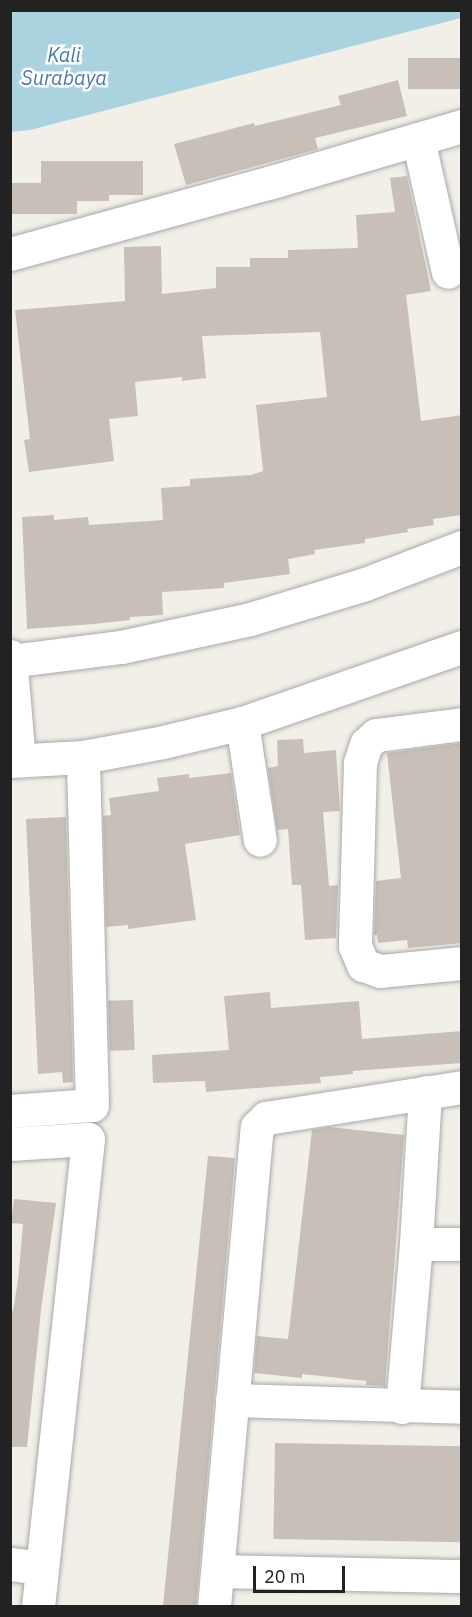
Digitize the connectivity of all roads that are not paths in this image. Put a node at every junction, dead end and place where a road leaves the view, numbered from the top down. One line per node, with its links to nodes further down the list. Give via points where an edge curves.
1 (462, 126): 2 (street)
2 (418, 139): 3 (street); 4 (street)
3 (10, 254)
4 (448, 273)
5 (462, 547): 7 (street, via 365,584 250,619 131,646)
6 (462, 647): 8 (street)
7 (11, 663): 10 (street)
8 (242, 723): 11 (street); 12 (street)
9 (462, 724): 13 (street, via 376,735 366,744 360,763 356,946 363,965 380,971)
10 (16, 755): 11 (street)
11 (83, 757): 16 (street, via 92,1105)
12 (260, 840)
13 (462, 963)
14 (462, 1087): 15 (street)
15 (425, 1092): 18 (street); 20 (street, via 266,1118 260,1123)
16 (10, 1111)
17 (10, 1144): 23 (street, via 88,1139)
18 (416, 1244): 19 (street); 21 (street)
19 (462, 1244)
20 (231, 1400): 21 (street); 24 (street)
21 (402, 1407): 22 (street)
22 (462, 1407)
23 (26, 1566): 26 (street)
24 (219, 1571): 25 (street); 27 (street)
25 (462, 1576)
26 (38, 1606)
27 (214, 1606)

